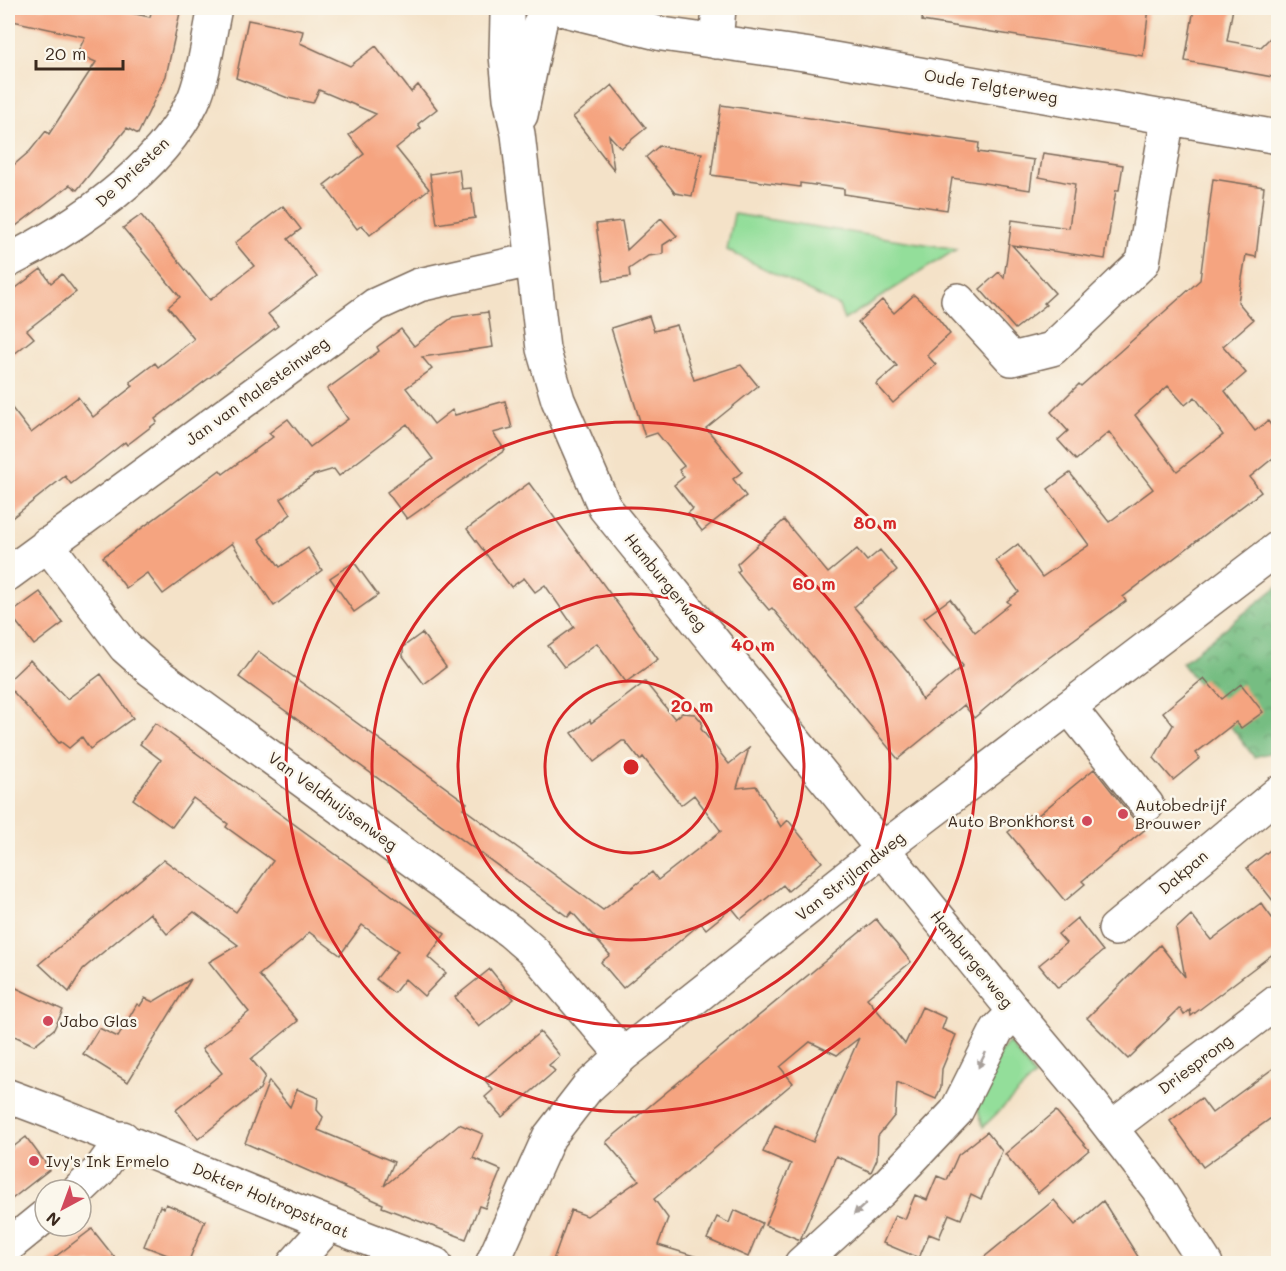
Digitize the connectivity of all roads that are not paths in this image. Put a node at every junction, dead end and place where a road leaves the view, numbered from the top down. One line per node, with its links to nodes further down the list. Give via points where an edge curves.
1 (215, 8): 11 (street, De Driesten, via 194,100 171,138 99,204)
2 (634, 8): 6 (street, Oude Telgterweg)
3 (719, 8): 6 (street)
4 (503, 12): 5 (street, Oude Telgterweg, via 523,22); 8 (street, Hamburgerweg, via 510,98)
5 (557, 13): 6 (street, Oude Telgterweg); 8 (street, Hamburgerweg)
6 (710, 41): 7 (street, Oude Telgterweg)
7 (1168, 117): 9 (street, Oude Telgterweg); 12 (street, via 1143,262 1052,349 1012,359)
8 (518, 134): 10 (street, Hamburgerweg)
9 (1278, 137)
10 (531, 260): 13 (street, Jan van Malesteinweg, via 419,285 375,305); 19 (street, Hamburgerweg, via 543,349 558,400 605,507)
11 (8, 261)
12 (958, 300)
13 (47, 544): 15 (street, Jan van Malesteinweg); 23 (street, Van Veldhuijsenweg, via 125,647 151,670 511,932 534,952)
14 (1278, 548): 16 (street, Van Strijlandweg)
15 (8, 574)
16 (1069, 707): 18 (street); 19 (street, Van Strijlandweg)
17 (1278, 793): 20 (street, Dakpan)
18 (1146, 805)
19 (884, 848): 22 (street, Hamburgerweg); 23 (street, Van Strijlandweg)
20 (1115, 929)
21 (1278, 1000): 25 (street, Driesprong)
22 (1015, 1012): 25 (street, Hamburgerweg); 34 (street, Hamburgerweg, one-way to 34, via 997,1030 956,1112 882,1190)
23 (623, 1055): 33 (street, Van Strijlandweg, via 588,1088 549,1137)
24 (8, 1096): 26 (street, Dokter Holtropstraat)
25 (1111, 1128): 35 (street, Hamburgerweg, via 1158,1189)
26 (123, 1138): 27 (street); 29 (street, Dokter Holtropstraat)
27 (92, 1178)
28 (33, 1226): 30 (street)
29 (328, 1226): 31 (street); 32 (street, Dokter Holtropstraat)
30 (8, 1246)
31 (294, 1263)
32 (435, 1263)
33 (492, 1263)
34 (801, 1263)
35 (1206, 1263)

